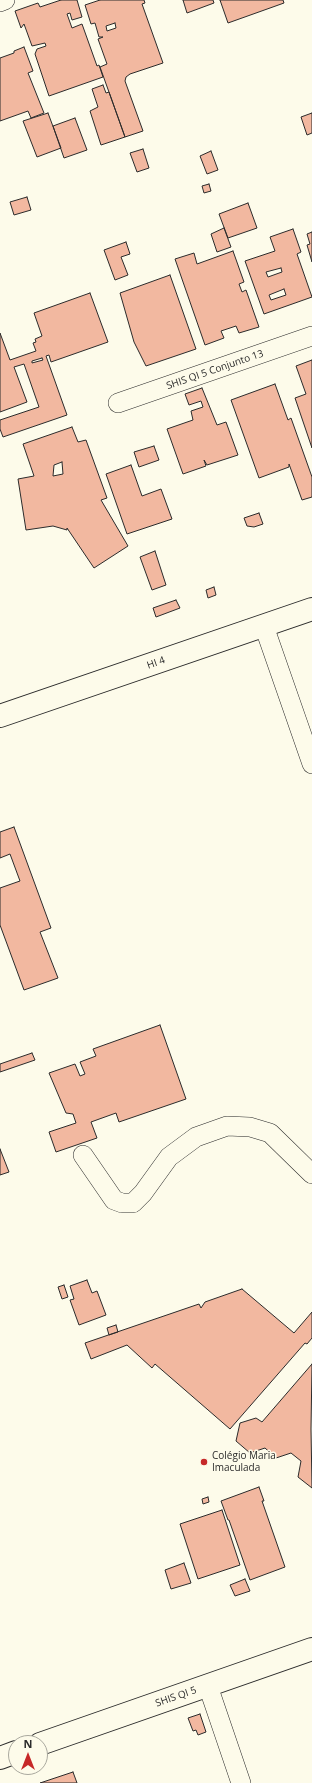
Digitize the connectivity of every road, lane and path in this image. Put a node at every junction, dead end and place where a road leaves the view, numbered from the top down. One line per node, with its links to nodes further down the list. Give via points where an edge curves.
1 (5, 0): 2 (street)
2 (0, 2)
3 (312, 336): 4 (street, SHIS QI 5 Conjunto 13)
4 (118, 403)
5 (312, 609): 6 (street, HI 4)
6 (264, 626): 7 (street, HI 4); 8 (street)
7 (0, 716)
8 (312, 764)
9 (83, 1155): 10 (street, via 114,1200 122,1203 133,1203 169,1157 196,1137 227,1126 250,1127 270,1133)
10 (312, 1174)
11 (312, 1650): 12 (street, SHIS QI 5)
12 (208, 1686): 13 (street, SHIS QI 5); 14 (street)
13 (48, 1741)
14 (241, 1783)

